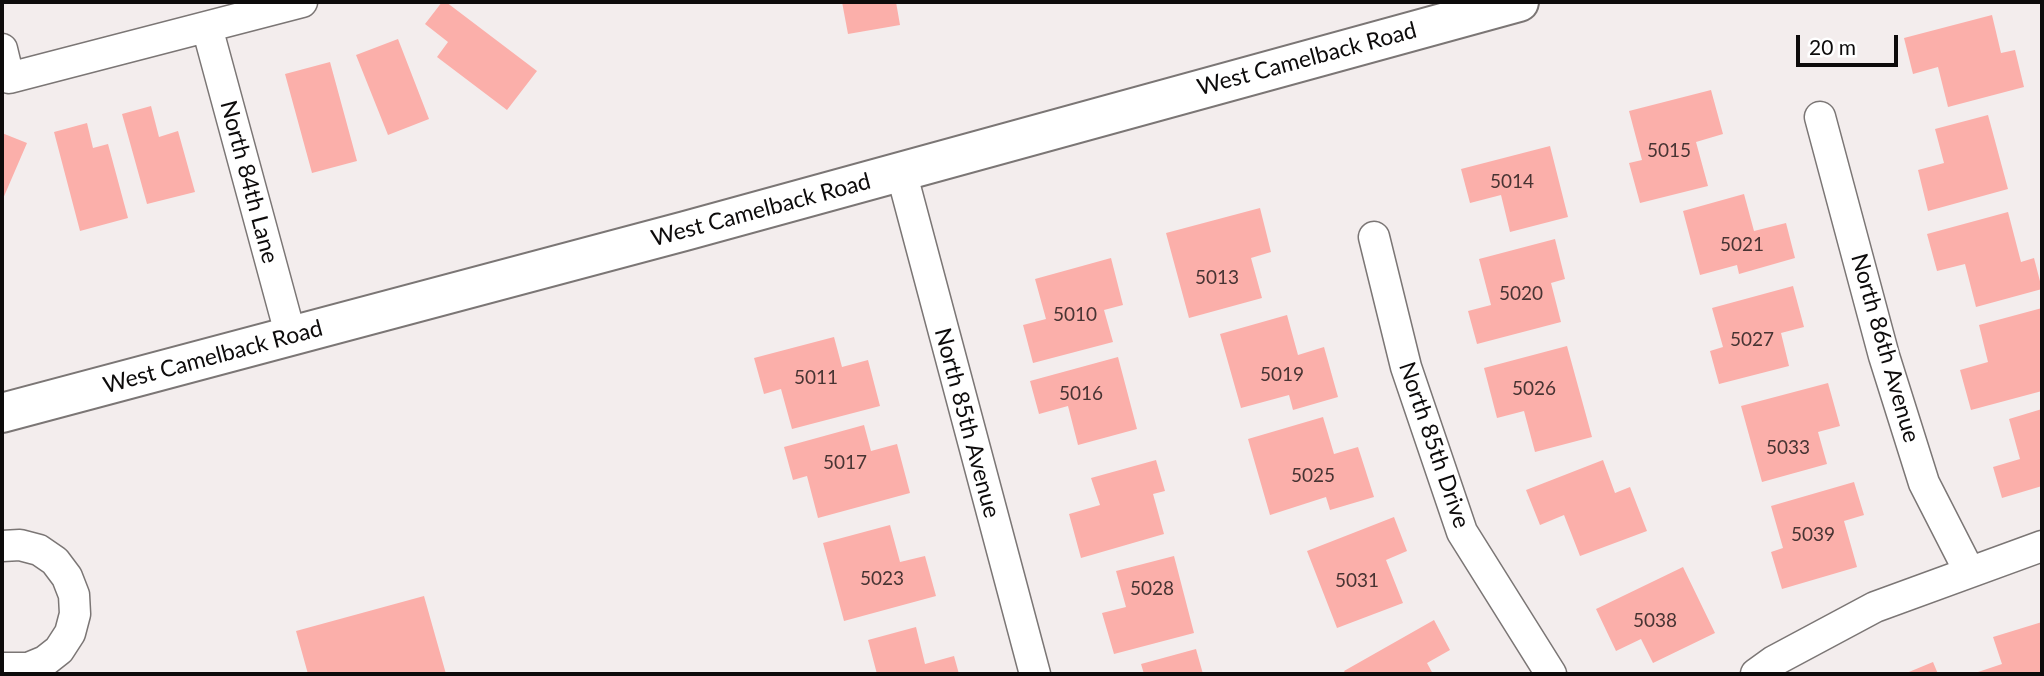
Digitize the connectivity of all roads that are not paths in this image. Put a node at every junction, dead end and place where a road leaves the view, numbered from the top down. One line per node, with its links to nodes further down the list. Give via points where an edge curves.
1 (302, 2): 3 (street)
2 (1518, 2): 6 (main road, West Camelback Road)
3 (207, 27): 4 (street, via 9,79); 8 (street, North 84th Lane)
4 (2, 49)
5 (1820, 117): 12 (street, North 86th Avenue, via 1884,356 1924,483)
6 (901, 171): 8 (main road, West Camelback Road); 15 (street, North 85th Avenue)
7 (1374, 237): 16 (street, North 85th Drive, via 1406,367 1462,532)
8 (291, 337): 9 (main road, West Camelback Road)
9 (2, 414)
10 (2, 545): 13 (street, via 39,550 67,577 75,614)
11 (2042, 546): 12 (street)
12 (1969, 571): 17 (street, via 1875,607)
13 (60, 662): 14 (street)
14 (2, 668)
15 (1035, 674)
16 (1551, 674)
17 (1756, 674)

